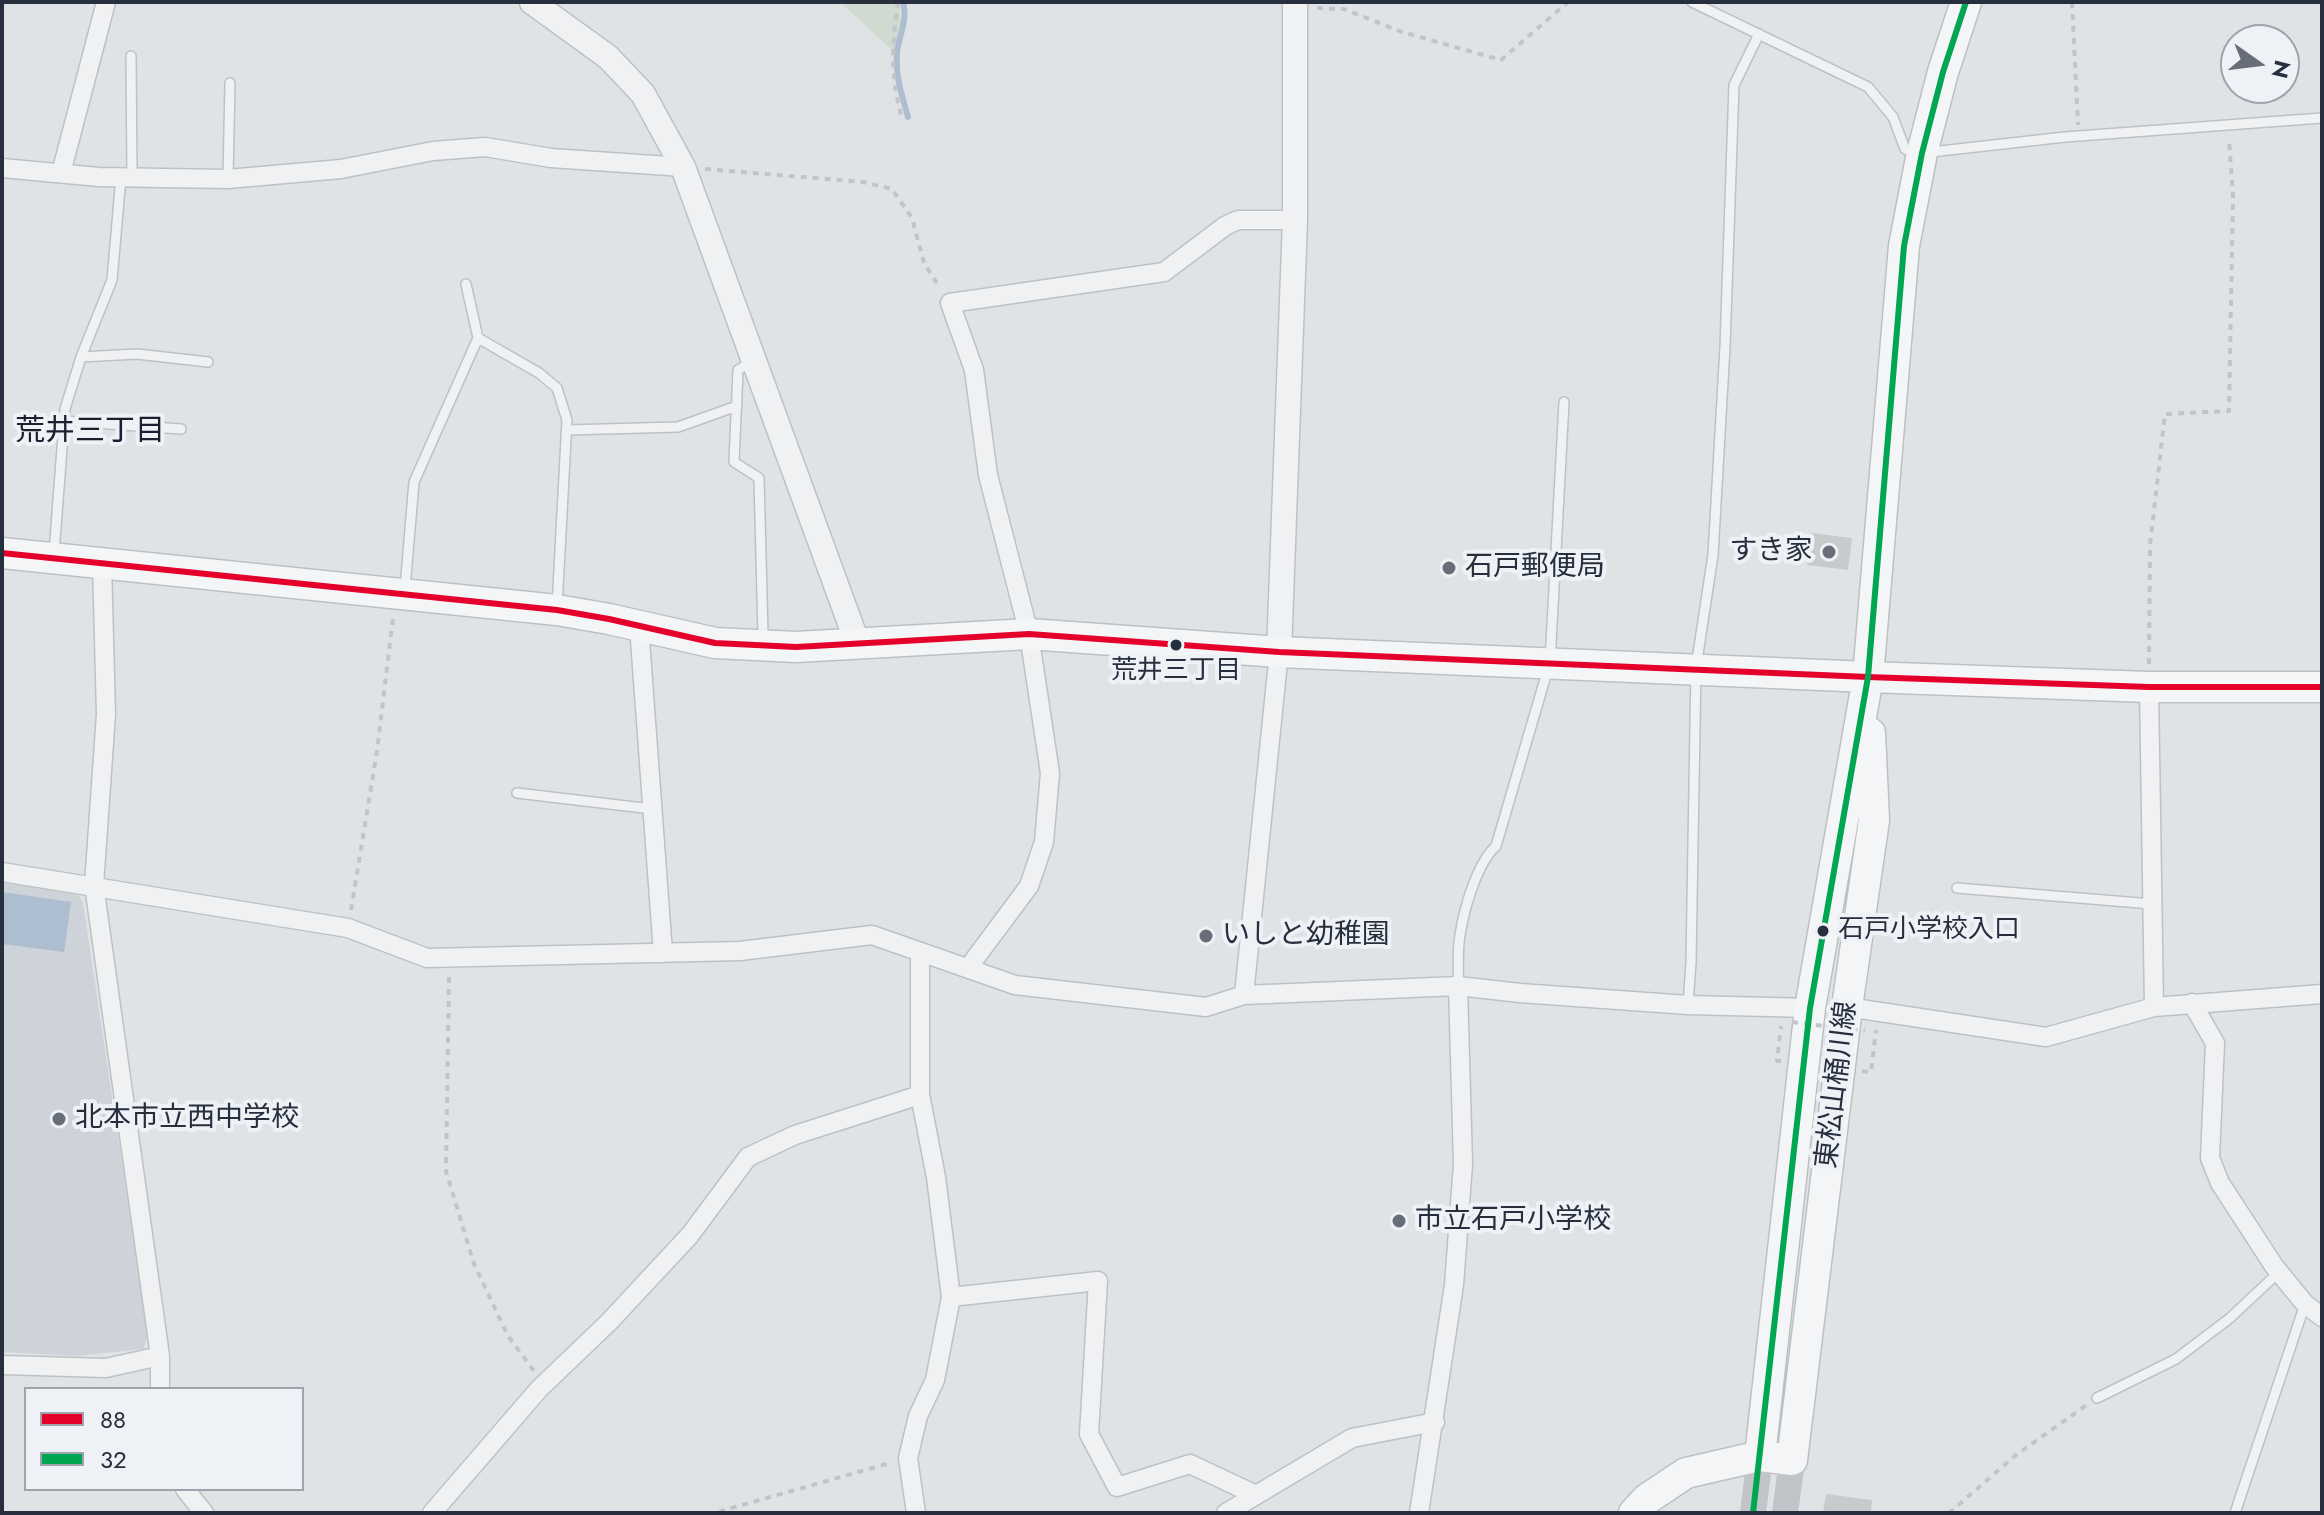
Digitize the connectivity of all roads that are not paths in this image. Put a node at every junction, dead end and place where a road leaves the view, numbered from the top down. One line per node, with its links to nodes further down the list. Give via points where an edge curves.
1 (106, 2): 13 (street)
2 (532, 2): 11 (street, via 608,57 643,94)
3 (1692, 2): 6 (lane)
4 (1966, 2): 10 (main road, 東松山桶川線)
5 (1295, 4): 16 (street)
6 (1759, 34): 10 (lane, via 1868,87 1893,117 1905,149); 38 (lane, via 1734,85 1713,555)
7 (131, 56): 14 (lane)
8 (230, 83): 15 (lane)
9 (2322, 118): 10 (lane, via 2078,135)
10 (1922, 153): 39 (main road, 東松山桶川線, via 1904,246)
11 (683, 167): 15 (street, via 551,158 485,147 341,169); 20 (street)
12 (2, 168): 13 (street)
13 (61, 173): 14 (street)
14 (126, 177): 15 (street); 19 (lane, via 112,280)
15 (228, 179)
16 (1295, 220): 34 (street, via 1238,220 1164,272 950,303 974,370 988,475); 36 (street)
17 (466, 284): 18 (lane)
18 (478, 338): 26 (lane, via 557,388); 30 (lane, via 414,482)
19 (81, 357): 21 (lane, via 137,354); 24 (lane)
20 (754, 360): 23 (lane, via 738,370); 35 (street)
21 (208, 362)
22 (1564, 402): 37 (lane)
23 (737, 406): 26 (lane, via 678,427); 33 (lane, via 734,462 759,478)
24 (65, 421): 25 (lane); 28 (lane)
25 (181, 429)
26 (567, 430): 31 (lane)
27 (2, 553): 28 (main road)
28 (54, 559): 29 (main road)
29 (102, 564): 30 (main road); 45 (street, via 106,714)
30 (400, 594): 31 (main road)
31 (557, 610): 32 (main road)
32 (639, 626): 35 (main road, via 715,643 796,647); 43 (street)
33 (763, 634)
34 (1029, 634): 35 (main road); 36 (main road); 50 (street, via 1050,773 1044,842 1029,886)
35 (857, 642)
36 (1279, 652): 37 (main road); 53 (street)
37 (1550, 662): 38 (main road); 51 (lane, via 1496,846 1478,872 1459,935)
38 (1696, 667): 39 (main road); 55 (lane)
39 (1868, 677): 40 (main road); 56 (main road, 東松山桶川線, via 1874,820); 58 (main road, 東松山桶川線)
40 (2149, 687): 41 (main road); 47 (street)
41 (2322, 687)
42 (517, 793): 43 (lane)
43 (652, 809): 49 (street)
44 (2, 872): 45 (street)
45 (94, 885): 49 (street, via 348,928 427,958); 64 (street)
46 (1957, 888): 47 (lane)
47 (2152, 904): 57 (street)
48 (920, 952): 49 (street, via 872,935 740,951); 50 (street); 59 (street)
49 (663, 953)
50 (968, 968): 53 (street, via 1015,985 1206,1007)
51 (1458, 986): 53 (street); 55 (street); 68 (street, via 1463,1164 1454,1285)
52 (2322, 994): 54 (street)
53 (1244, 995)
54 (2192, 1003): 57 (street); 60 (street, via 2215,1043 2210,1158 2220,1183)
55 (1688, 1005): 58 (street)
56 (1847, 1007): 57 (street, via 2046,1037); 70 (main road, 東松山桶川線)
57 (2154, 1007)
58 (1801, 1015): 69 (main road, 東松山桶川線)
59 (920, 1095): 61 (street); 74 (street, via 795,1135 748,1157 690,1235 544,1385)
60 (2279, 1272): 62 (street); 67 (lane, via 2176,1359)
61 (951, 1297): 72 (street, via 1098,1281 1089,1434 1117,1487 1190,1464); 75 (street, via 935,1380 918,1416 908,1458)
62 (2305, 1304): 63 (street); 81 (lane)
63 (2322, 1317)
64 (160, 1356): 65 (street, via 106,1368); 66 (street)
65 (2, 1365)
66 (160, 1387)
67 (2097, 1398)
68 (1435, 1422): 72 (street, via 1352,1438); 77 (street)
69 (1760, 1456): 70 (main road); 78 (main road, via 1686,1473); 79 (main road)
70 (1792, 1460): 80 (main road)
71 (187, 1491): 73 (street)
72 (1256, 1495): 76 (street)
73 (204, 1513)
74 (432, 1513)
75 (916, 1513)
76 (1226, 1513)
77 (1419, 1513)
78 (1634, 1513)
79 (1753, 1513)
80 (1785, 1513)
81 (2235, 1513)

